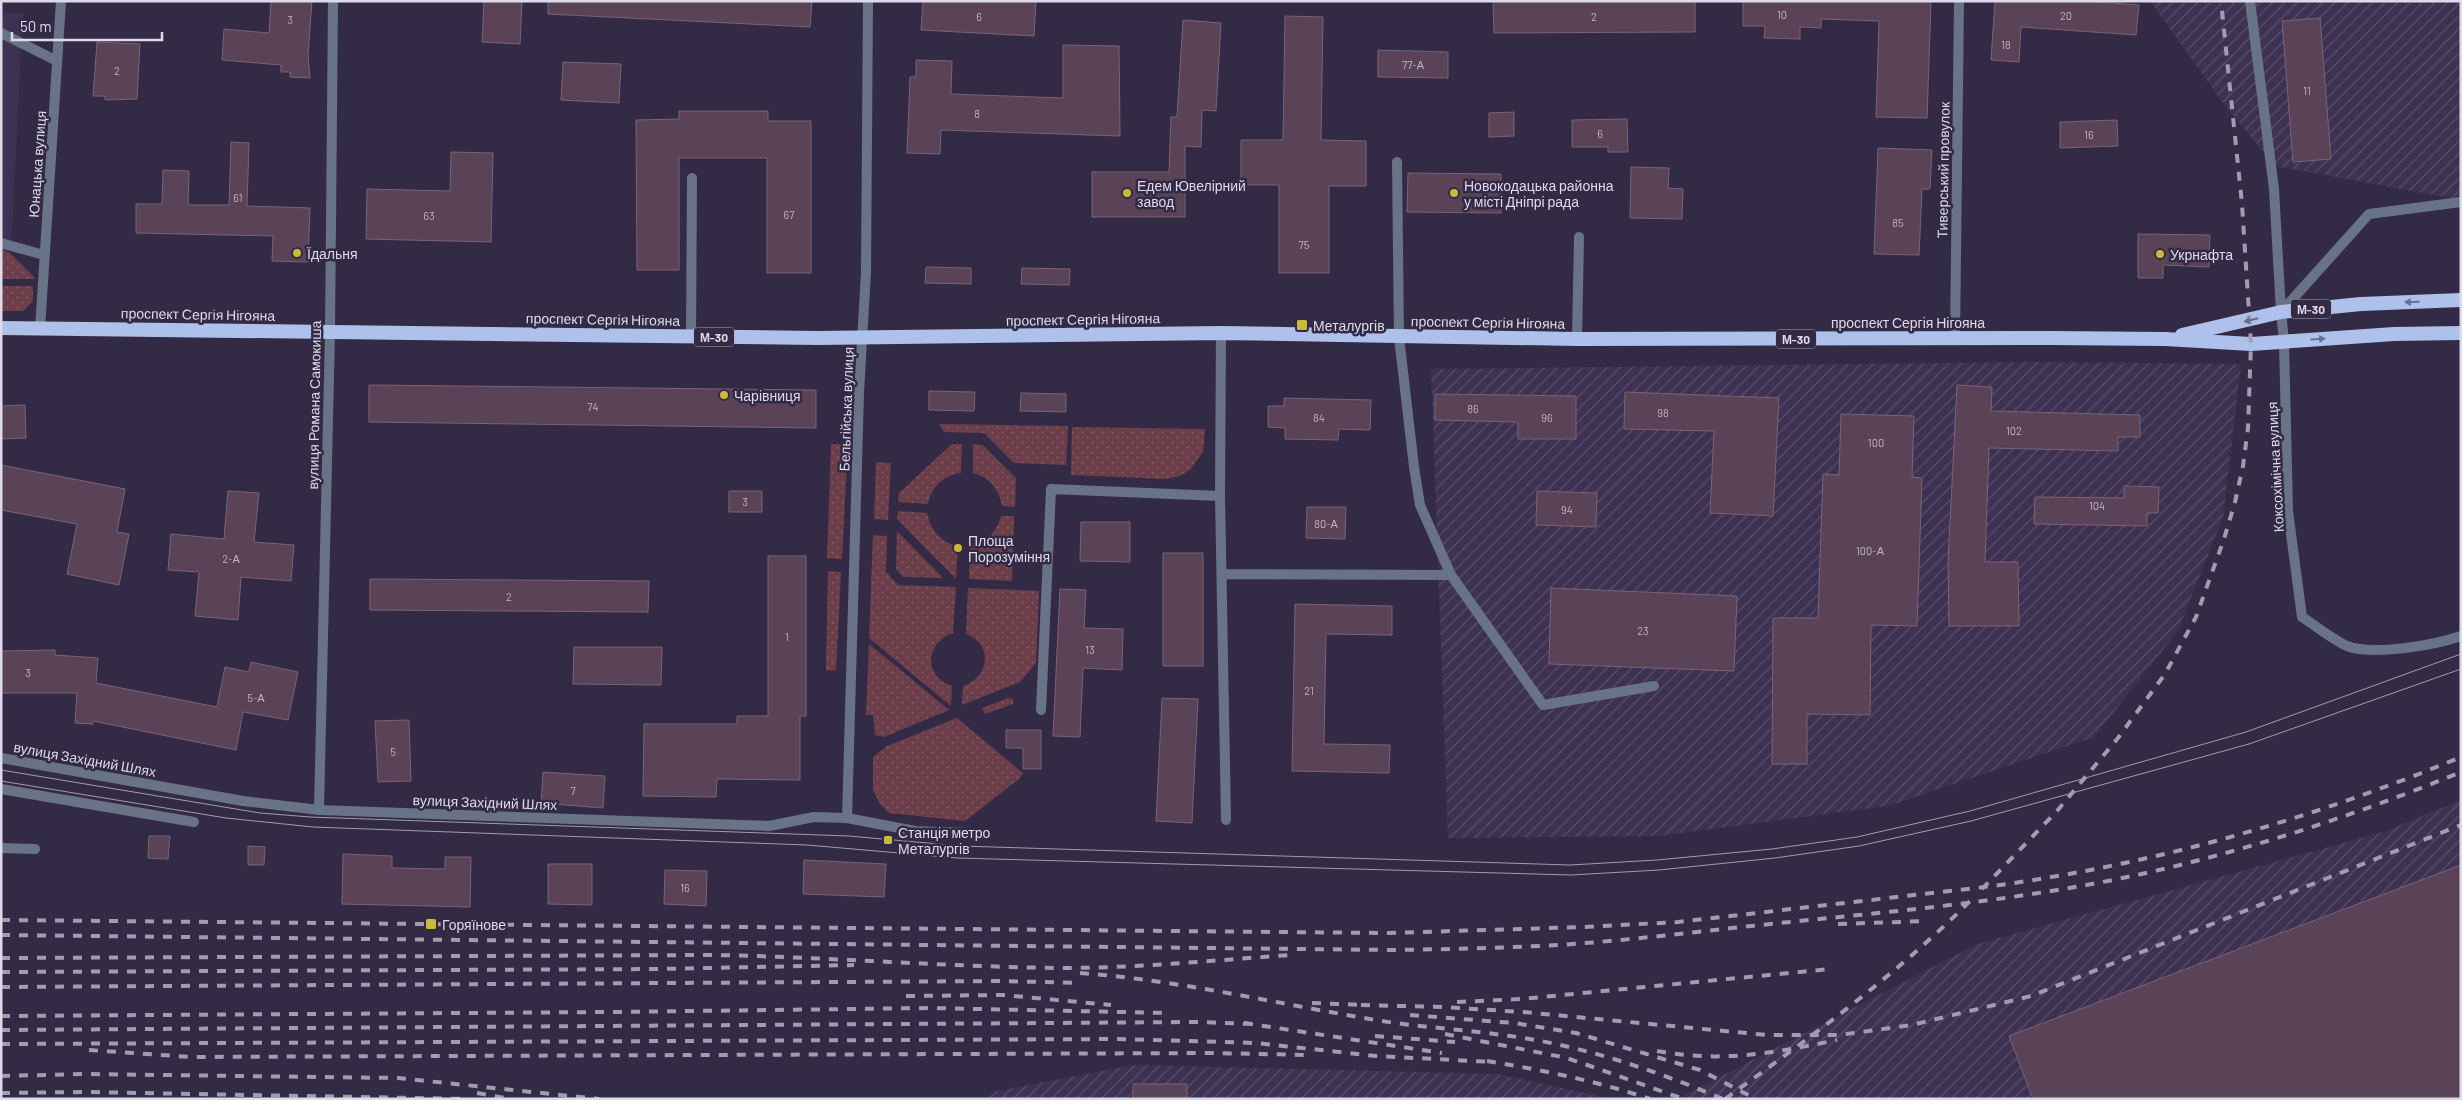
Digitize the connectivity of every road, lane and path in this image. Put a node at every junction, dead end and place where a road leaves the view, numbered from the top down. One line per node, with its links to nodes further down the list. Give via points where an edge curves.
1 (61, 1): 7 (street, Юнацька вулиця)
2 (333, 1): 18 (street, вулиця Романа Самокиша)
3 (868, 1): 22 (street, Бельгійська вулиця)
4 (1960, 1): 25 (street, Тиверський провулок)
5 (2250, 1): 15 (street, via 2274,189)
6 (1, 33): 7 (street)
7 (57, 61): 13 (street, Юнацька вулиця)
8 (1397, 162): 23 (street)
9 (692, 178): 21 (street)
10 (2461, 202): 15 (street, via 2370,214)
11 (1578, 237): 24 (street)
12 (1, 244): 13 (street)
13 (44, 255): 17 (street, Юнацька вулиця)
14 (2461, 300): 15 (highway, проспект Сергія Нігояна / М-30, one-way to 15, via 2362,304)
15 (2281, 312): 26 (highway, проспект Сергія Нігояна / М-30, one-way to 26); 27 (street)
16 (1, 328): 17 (highway, проспект Сергія Нігояна / М-30)
17 (40, 329): 18 (highway, проспект Сергія Нігояна / М-30)
18 (330, 332): 21 (highway, проспект Сергія Нігояна / М-30); 36 (street, вулиця Романа Самокиша)
19 (2461, 333): 27 (highway, проспект Сергія Нігояна / М-30, one-way to 19)
20 (1221, 334): 22 (highway, проспект Сергія Нігояна / М-30); 23 (highway, проспект Сергія Нігояна / М-30); 28 (street)
21 (691, 336): 22 (highway, проспект Сергія Нігояна / М-30)
22 (863, 337): 37 (street, Бельгійська вулиця, via 858,393)
23 (1399, 337): 24 (highway, проспект Сергія Нігояна / М-30); 30 (street, via 1420,505)
24 (1577, 339): 25 (highway, проспект Сергія Нігояна / М-30)
25 (1955, 339): 26 (highway, проспект Сергія Нігояна / М-30)
26 (2165, 339): 27 (highway, проспект Сергія Нігояна / М-30, via 2251,344)
27 (2284, 341): 31 (street, Коксохімічна вулиця, via 2288,511 2302,617 2348,646 2388,650 2442,643)
28 (1220, 496): 29 (street); 33 (street, via 1051,490)
29 (1222, 574): 30 (street); 38 (street)
30 (1451, 575): 32 (street, via 1543,705)
31 (2461, 636)
32 (1654, 686)
33 (1041, 710)
34 (1, 758): 36 (street, вулиця Західний Шлях, via 243,801)
35 (1, 789): 39 (street)
36 (319, 810): 37 (street, вулиця Західний Шлях, via 769,826 814,817)
37 (847, 818): 40 (street, вулиця Західний Шлях, via 915,831)
38 (1226, 820)
39 (194, 822)
40 (970, 833)
41 (1, 848): 42 (street)
42 (35, 848)

